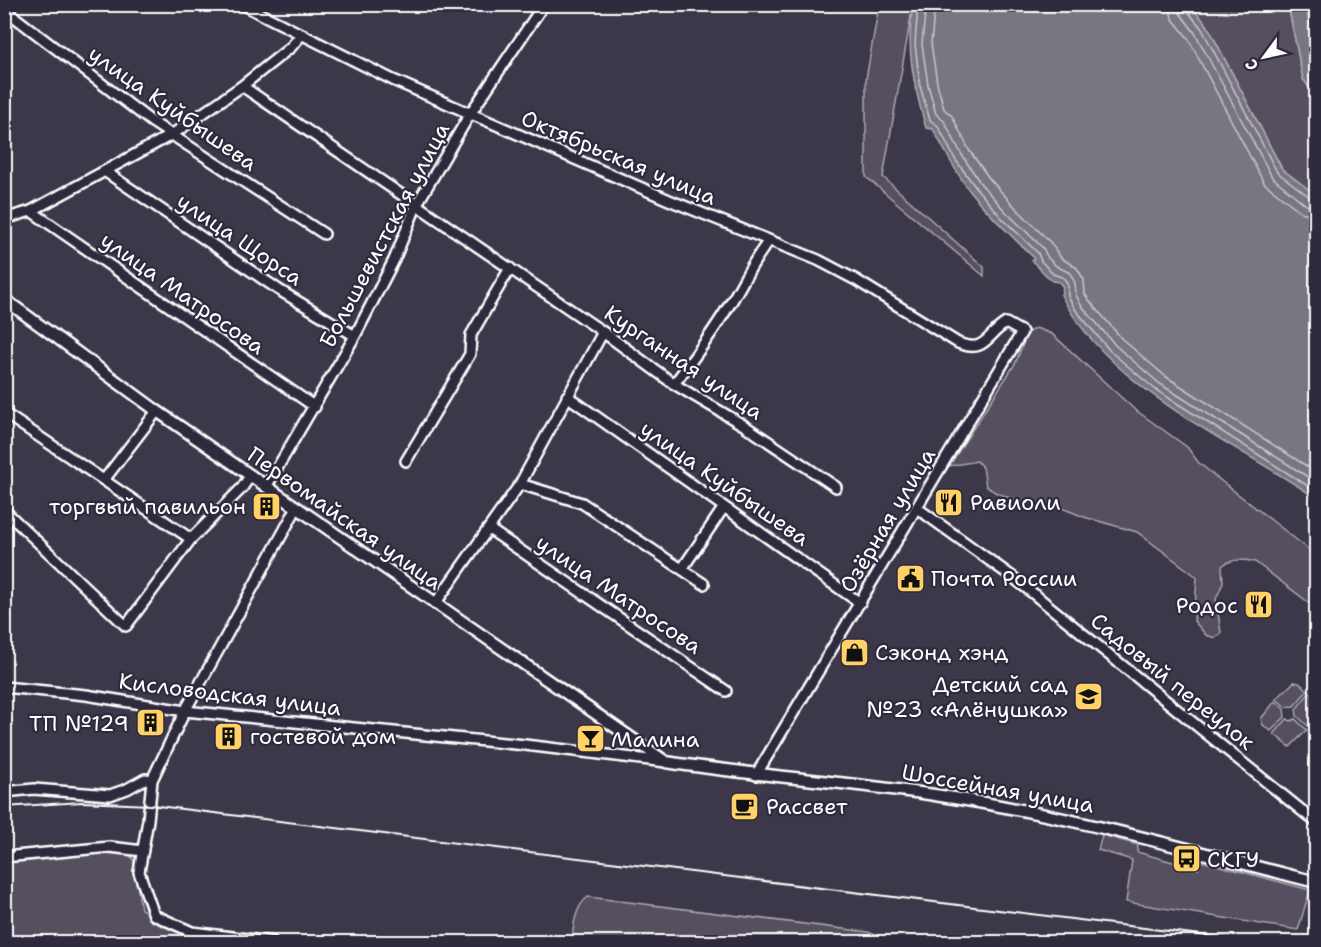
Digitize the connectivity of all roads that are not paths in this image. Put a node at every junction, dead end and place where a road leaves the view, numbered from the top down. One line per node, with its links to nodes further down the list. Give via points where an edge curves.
1 (241, 4): 4 (street, Октябрьская улица)
2 (543, 4): 6 (street, Большевистская улица)
3 (4, 9): 7 (street, улица Куйбышева)
4 (302, 34): 5 (street); 6 (street, Октябрьская улица)
5 (242, 86): 7 (street); 9 (street, Курганная улица)
6 (470, 114): 9 (street, Большевистская улица); 13 (street, Октябрьская улица)
7 (172, 134): 8 (street); 12 (street, улица Куйбышева)
8 (106, 172): 10 (street); 17 (street, улица Щорса, via 279,290)
9 (417, 204): 14 (street, Курганная улица); 17 (street, Большевистская улица)
10 (31, 211): 11 (street, via 11,217); 21 (street, улица Матросова)
11 (4, 213)
12 (324, 234)
13 (769, 242): 18 (street, Октябрьская улица, via 818,260 856,280 958,343); 19 (street, via 708,340)
14 (510, 268): 16 (street, Курганная улица); 24 (street, via 471,335 470,354)
15 (4, 299): 22 (main road, Первомайская улица)
16 (603, 332): 19 (street, Курганная улица); 20 (street)
17 (355, 336): 21 (street, Большевистская улица)
18 (979, 346): 31 (street, Озёрная улица, via 1006,323 1022,332)
19 (674, 384): 28 (street, Курганная улица)
20 (567, 396): 27 (street); 30 (street, улица Куйбышева)
21 (315, 406): 29 (street, Большевистская улица)
22 (157, 411): 25 (main road, Первомайская улица); 26 (street)
23 (4, 413): 26 (street)
24 (406, 461)
25 (250, 476): 29 (main road, Первомайская улица); 35 (street)
26 (104, 480): 35 (street)
27 (519, 484): 34 (street); 36 (street, via 582,503)
28 (836, 487)
29 (266, 488): 32 (main road, Первомайская улица)
30 (724, 507): 36 (street); 38 (street, улица Куйбышева)
31 (917, 508): 38 (street, Озёрная улица); 47 (street, Садовый переулок, via 1014,578)
32 (296, 509): 39 (main road, Первомайская улица); 42 (street)
33 (4, 510): 35 (street, via 126,626)
34 (489, 529): 39 (street); 41 (street, улица Матросова)
35 (191, 539)
36 (682, 569): 37 (street)
37 (704, 584)
38 (860, 603): 44 (street, Озёрная улица)
39 (435, 604): 43 (main road, Первомайская улица)
40 (4, 687): 42 (street, Кисловодская улица)
41 (726, 691)
42 (185, 711): 43 (street, Кисловодская улица); 45 (street)
43 (666, 762): 44 (main road, Шоссейная улица)
44 (756, 775): 50 (main road, Шоссейная улица, via 942,796 1106,827)
45 (152, 780): 46 (street, via 145,779 110,795 34,789); 48 (street)
46 (4, 792)
47 (1317, 822)
48 (143, 851): 49 (street, via 110,847); 51 (street, via 139,872 154,915 192,932)
49 (4, 857)
50 (1317, 882)
51 (273, 942)

